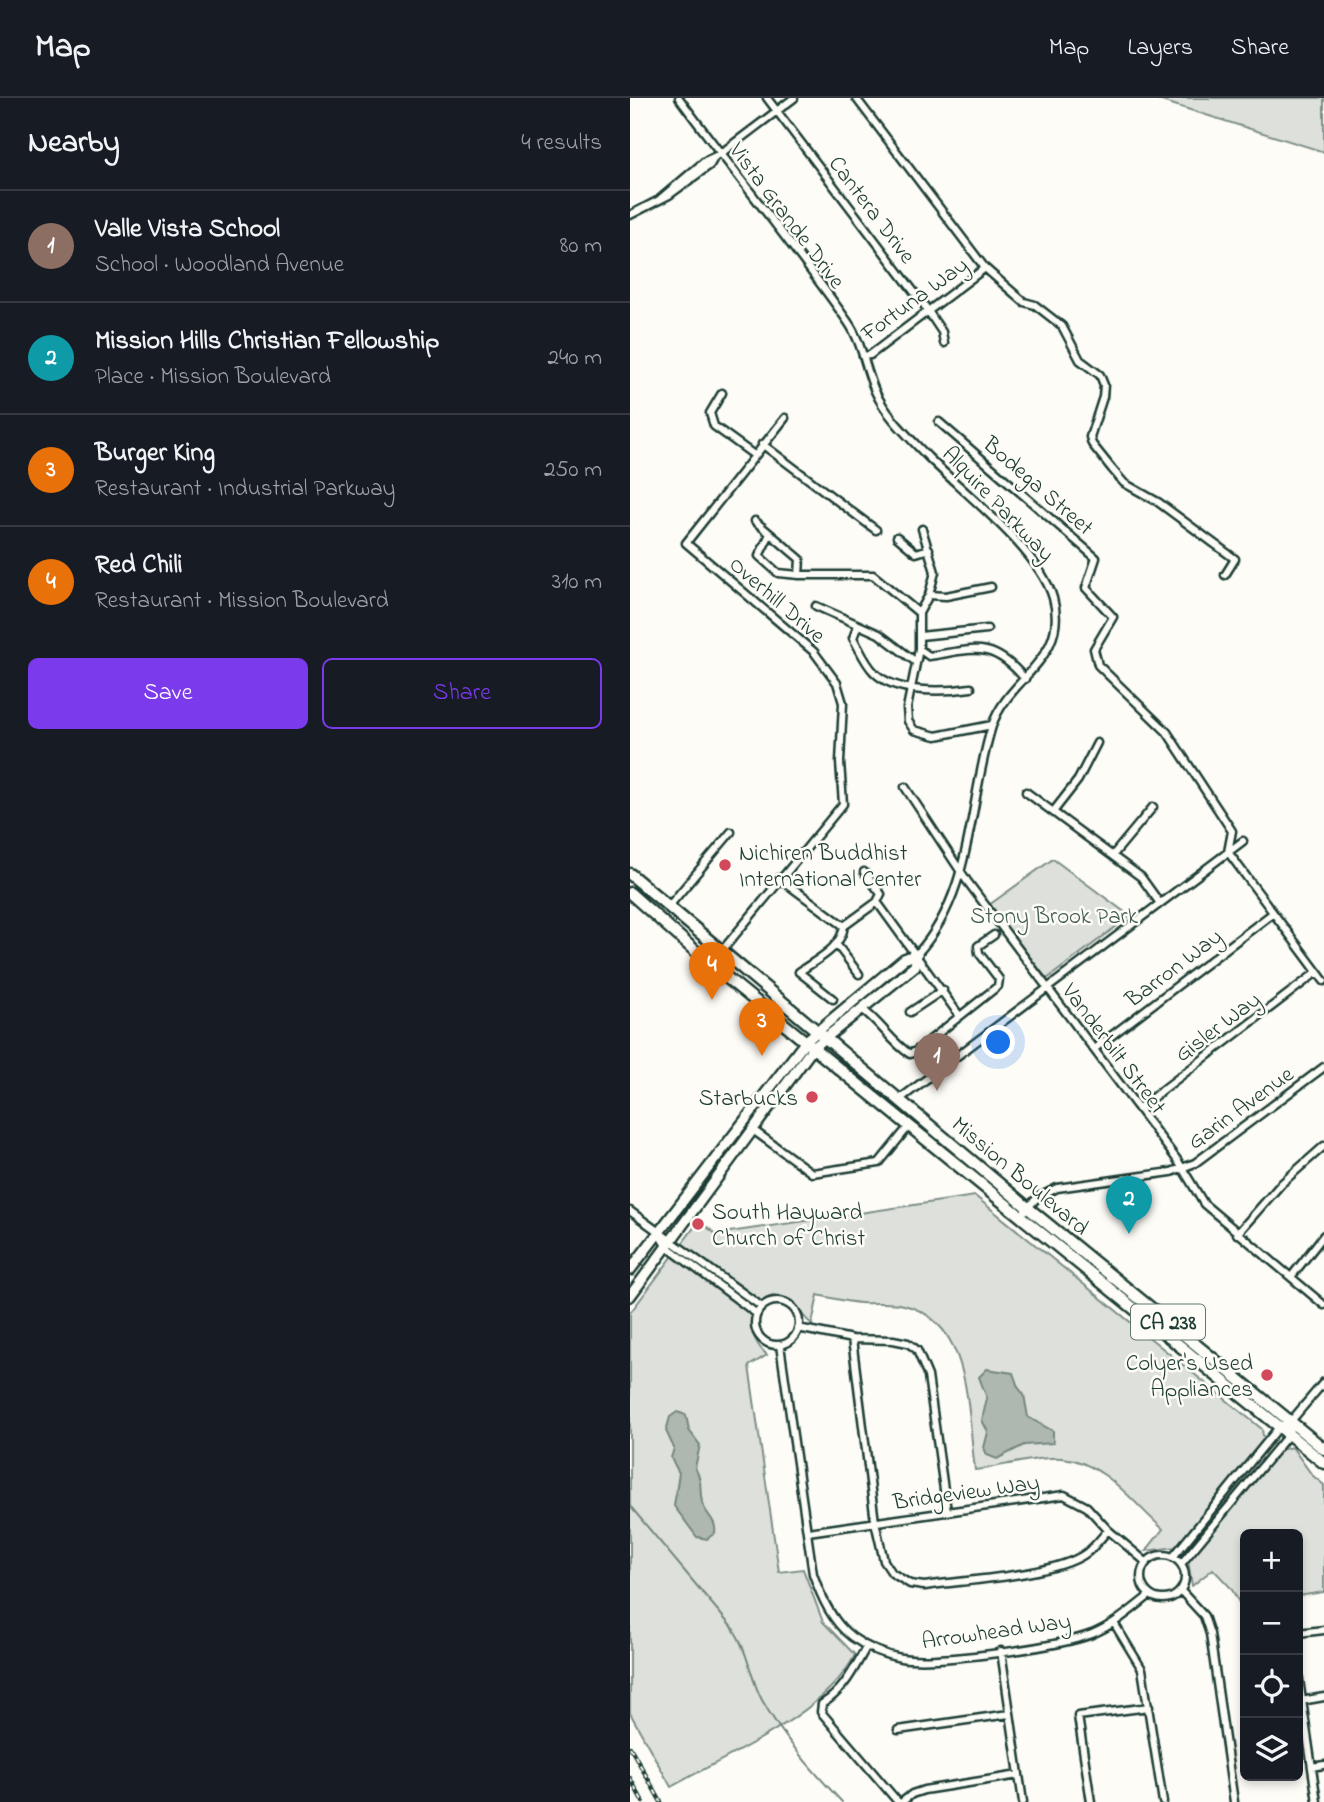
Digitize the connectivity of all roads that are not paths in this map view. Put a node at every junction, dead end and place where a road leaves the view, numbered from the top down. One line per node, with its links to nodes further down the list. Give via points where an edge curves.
1 (679, 98): 6 (street, Vista Grande Drive)
2 (767, 98): 5 (street, Cantera Drive)
3 (794, 98): 5 (street)
4 (856, 98): 8 (street)
5 (777, 111): 6 (street); 9 (street, Cantera Drive)
6 (717, 156): 7 (street, via 660,199); 11 (street, Vista Grande Drive, via 849,323)
7 (630, 215)
8 (985, 268): 9 (street, Fortuna Way); 24 (street, via 1024,302 1062,326 1080,360 1100,375 1104,385 1091,428 1092,444 1124,483 1158,502 1235,559)
9 (928, 311): 10 (street, Cantera Drive); 11 (street, Fortuna Way)
10 (944, 343)
11 (863, 356): 34 (street, Alquire Parkway, via 875,392 893,419 1041,569 1053,599 1054,629 1041,663)
12 (722, 393): 16 (street, via 710,413 715,426)
13 (785, 418): 15 (street, Overhill Drive)
14 (939, 422): 45 (street, Bodega Street, via 1096,558 1086,588 1113,617 1094,649 1098,665 1167,732 1187,760 1232,831)
15 (762, 444): 16 (street, Overhill Drive); 19 (street)
16 (754, 455): 50 (street, Overhill Drive, via 685,542 814,652 837,682 843,703 839,762 843,804)
17 (755, 521): 20 (street)
18 (922, 529): 22 (street)
19 (876, 530)
20 (769, 536): 23 (street, via 800,559); 23 (street, via 759,556 778,573)
21 (898, 537): 22 (street, via 916,553)
22 (929, 549): 26 (street, via 935,572)
23 (799, 575): 28 (street, via 873,575)
24 (1225, 575)
25 (991, 587): 26 (street)
26 (929, 595): 28 (street)
27 (816, 606): 29 (street)
28 (919, 613): 31 (street)
29 (858, 625): 33 (street, via 879,634); 36 (street, via 853,638 874,673)
30 (987, 629): 31 (street)
31 (920, 636): 32 (street)
32 (919, 649): 33 (street); 34 (street, via 929,656 981,648 1007,658)
33 (916, 662): 36 (street)
34 (1025, 678): 37 (street, Alquire Parkway, via 1007,697)
35 (971, 688): 36 (street, via 942,692)
36 (911, 689): 37 (street, via 908,721 926,736)
37 (992, 725): 48 (street, Alquire Parkway)
38 (1097, 743): 42 (street, via 1078,780)
39 (905, 787): 48 (street, Vanderbilt Street)
40 (1026, 792): 42 (street)
41 (1153, 807): 46 (street)
42 (1053, 812): 46 (street)
43 (731, 832): 54 (street)
44 (1243, 841): 45 (street)
45 (1228, 852): 53 (street); 55 (street)
46 (1113, 855): 53 (street, via 1141,877)
47 (864, 872): 52 (street, via 881,894)
48 (961, 873): 60 (street, Alquire Parkway, via 937,929); 64 (street, Vanderbilt Street)
49 (630, 874): 54 (main road, Mission Boulevard)
50 (779, 878): 56 (street); 59 (street, Overhill Drive)
51 (630, 893): 72 (main road, Mission Boulevard)
52 (877, 902): 56 (street); 60 (street)
53 (1158, 902): 64 (street)
54 (669, 906): 59 (main road, Mission Boulevard)
55 (1273, 913): 61 (street); 73 (street, Barron Way)
56 (844, 926): 58 (street)
57 (994, 934): 69 (street, via 978,946 999,979 998,986)
58 (838, 945): 62 (street); 66 (street, via 799,972)
59 (721, 952): 70 (main road, Mission Boulevard)
60 (917, 954): 65 (street); 67 (main road, Alquire Parkway, via 915,966); 70 (main road, Alquire Parkway, via 904,959)
61 (1317, 972): 63 (street); 76 (street, Gisler Way)
62 (859, 974)
63 (1324, 981)
64 (1047, 988): 73 (street, Vanderbilt Street); 75 (street)
65 (943, 990): 68 (street); 69 (street)
66 (833, 999)
67 (863, 1010): 69 (street, via 909,1054 954,1024); 71 (main road, Alquire Parkway)
68 (910, 1012)
69 (959, 1015)
70 (818, 1028): 71 (main road, Mission Boulevard / CA 238); 72 (main road, Alquire Parkway)
71 (827, 1036): 72 (main road, Alquire Parkway); 75 (main road, Mission Boulevard / CA 238)
72 (809, 1044): 77 (main road, Mission Boulevard / CA 238); 78 (main road); 84 (main road)
73 (1094, 1049): 76 (street, Vanderbilt Street)
74 (1324, 1067): 80 (street, Garin Avenue)
75 (900, 1099): 81 (main road, Mission Boulevard / CA 238)
76 (1139, 1108): 80 (street, Vanderbilt Street)
77 (909, 1126): 78 (street, via 879,1163 812,1174); 83 (main road, Mission Boulevard / CA 238)
78 (753, 1130): 87 (main road)
79 (1324, 1146): 85 (street, via 1281,1184)
80 (1182, 1168): 81 (street, Garin Avenue, via 1057,1188); 85 (street, Vanderbilt Street, via 1204,1204)
81 (1028, 1208): 83 (street, Garin Avenue); 98 (main road, Mission Boulevard / CA 238)
82 (630, 1211): 84 (street)
83 (1019, 1217): 99 (main road, Mission Boulevard / CA 238)
84 (658, 1233): 87 (street); 88 (main road)
85 (1237, 1234): 89 (street, Vanderbilt Street)
86 (1324, 1235): 89 (street)
87 (669, 1243): 90 (main road); 92 (street); 93 (street)
88 (630, 1270)
89 (1291, 1277): 91 (street, Vanderbilt Street)
90 (630, 1296)
91 (1324, 1305)
92 (762, 1307): 93 (street); 94 (street, via 774,1302 787,1304 797,1315)
93 (757, 1314): 96 (street, via 760,1337)
94 (798, 1328): 95 (street); 96 (street, via 793,1338)
95 (852, 1339): 103 (street, via 908,1343 923,1359); 104 (street)
96 (780, 1345): 106 (street, Arrowhead Way)
97 (1324, 1382): 98 (street)
98 (1291, 1421): 99 (street); 100 (street); 101 (main road, Mission Boulevard / CA 238)
99 (1280, 1426): 100 (main road, Mission Boulevard / CA 238); 107 (street)
100 (1289, 1434): 102 (main road, Mission Boulevard / CA 238); 109 (street)
101 (1324, 1449)
102 (1324, 1462)
103 (947, 1511): 104 (street, Bridgeview Way); 105 (street, Bridgeview Way, via 1063,1495 1087,1507)
104 (875, 1522): 105 (street, via 884,1561 892,1573 924,1586 1067,1563 1086,1553); 106 (street, Bridgeview Way)
105 (1108, 1530): 108 (street, Bridgeview Way)
106 (808, 1532): 115 (street, Arrowhead Way, via 819,1592 838,1623)
107 (1173, 1557): 108 (street); 109 (street)
108 (1146, 1562): 111 (street, via 1141,1580)
109 (1181, 1564): 110 (street, via 1186,1577)
110 (1181, 1591): 111 (street, via 1166,1600); 130 (street, via 1204,1616 1210,1633)
111 (1150, 1595): 112 (street, Arrowhead Way)
112 (1114, 1623): 116 (street, Arrowhead Way, via 1090,1635); 119 (street, via 1142,1669)
113 (1324, 1630): 114 (street)
114 (1303, 1632)
115 (867, 1646): 116 (street, Arrowhead Way, via 918,1660); 126 (street, via 837,1695 822,1704 821,1712)
116 (1001, 1651): 121 (street)
117 (1324, 1697): 118 (street)
118 (1303, 1701)
119 (1149, 1707): 128 (street, via 1078,1716); 129 (street)
120 (1303, 1713): 124 (street)
121 (1009, 1714): 122 (street); 125 (street)
122 (898, 1730)
123 (1324, 1765): 124 (street)
124 (1312, 1767): 131 (street)
125 (1019, 1775): 126 (street, via 924,1790); 127 (street)
126 (900, 1802)
127 (1023, 1802)
128 (1091, 1802)
129 (1163, 1802)
130 (1234, 1802)
131 (1317, 1802)

